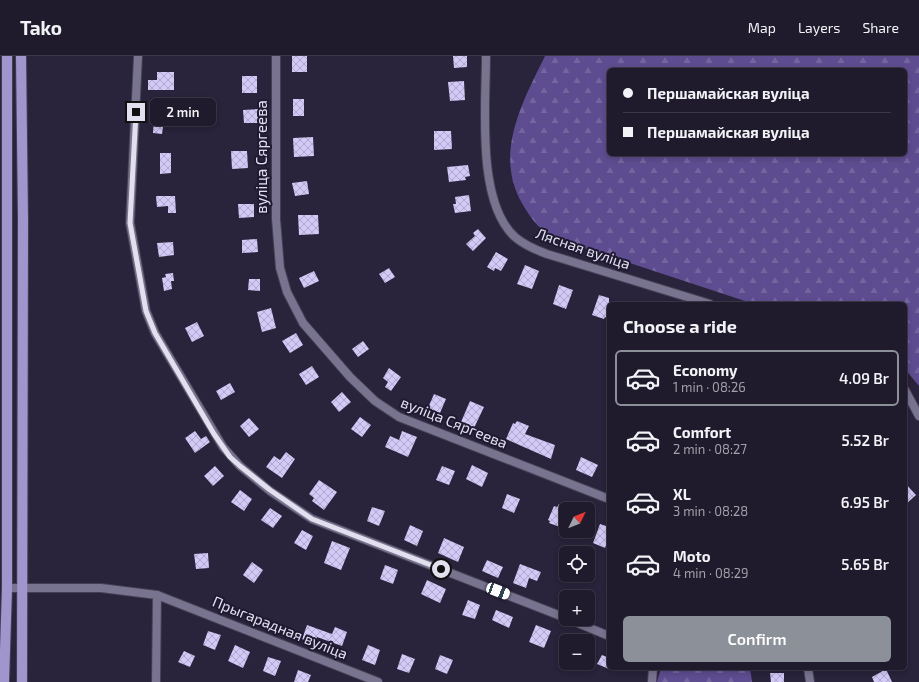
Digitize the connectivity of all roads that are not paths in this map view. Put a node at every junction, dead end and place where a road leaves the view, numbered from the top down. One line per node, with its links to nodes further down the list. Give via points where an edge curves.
1 (7, 56): 10 (main road)
2 (22, 56): 11 (main road)
3 (138, 56): 13 (street, via 130,223 146,311 155,333 223,447 240,466 264,486 312,519)
4 (276, 56): 9 (street, вуліца Сяргеева, via 278,250 287,292 303,323 362,390 385,409 399,417)
5 (486, 56): 6 (street, Лясная вуліца, via 487,172 494,201 506,226 515,237 547,254)
6 (703, 302)
7 (907, 394): 8 (street)
8 (919, 416)
9 (607, 498)
10 (7, 588): 11 (street, Прыгарадная вуліца); 18 (main road)
11 (22, 589): 12 (street, Прыгарадная вуліца, via 101,588); 19 (main road)
12 (157, 595): 20 (street); 21 (street, Прыгарадная вуліца)
13 (559, 616)
14 (584, 626): 15 (street)
15 (607, 635)
16 (653, 670): 22 (street)
17 (808, 670): 23 (street)
18 (4, 682)
19 (22, 682)
20 (156, 682)
21 (378, 682)
22 (652, 682)
23 (810, 682)

